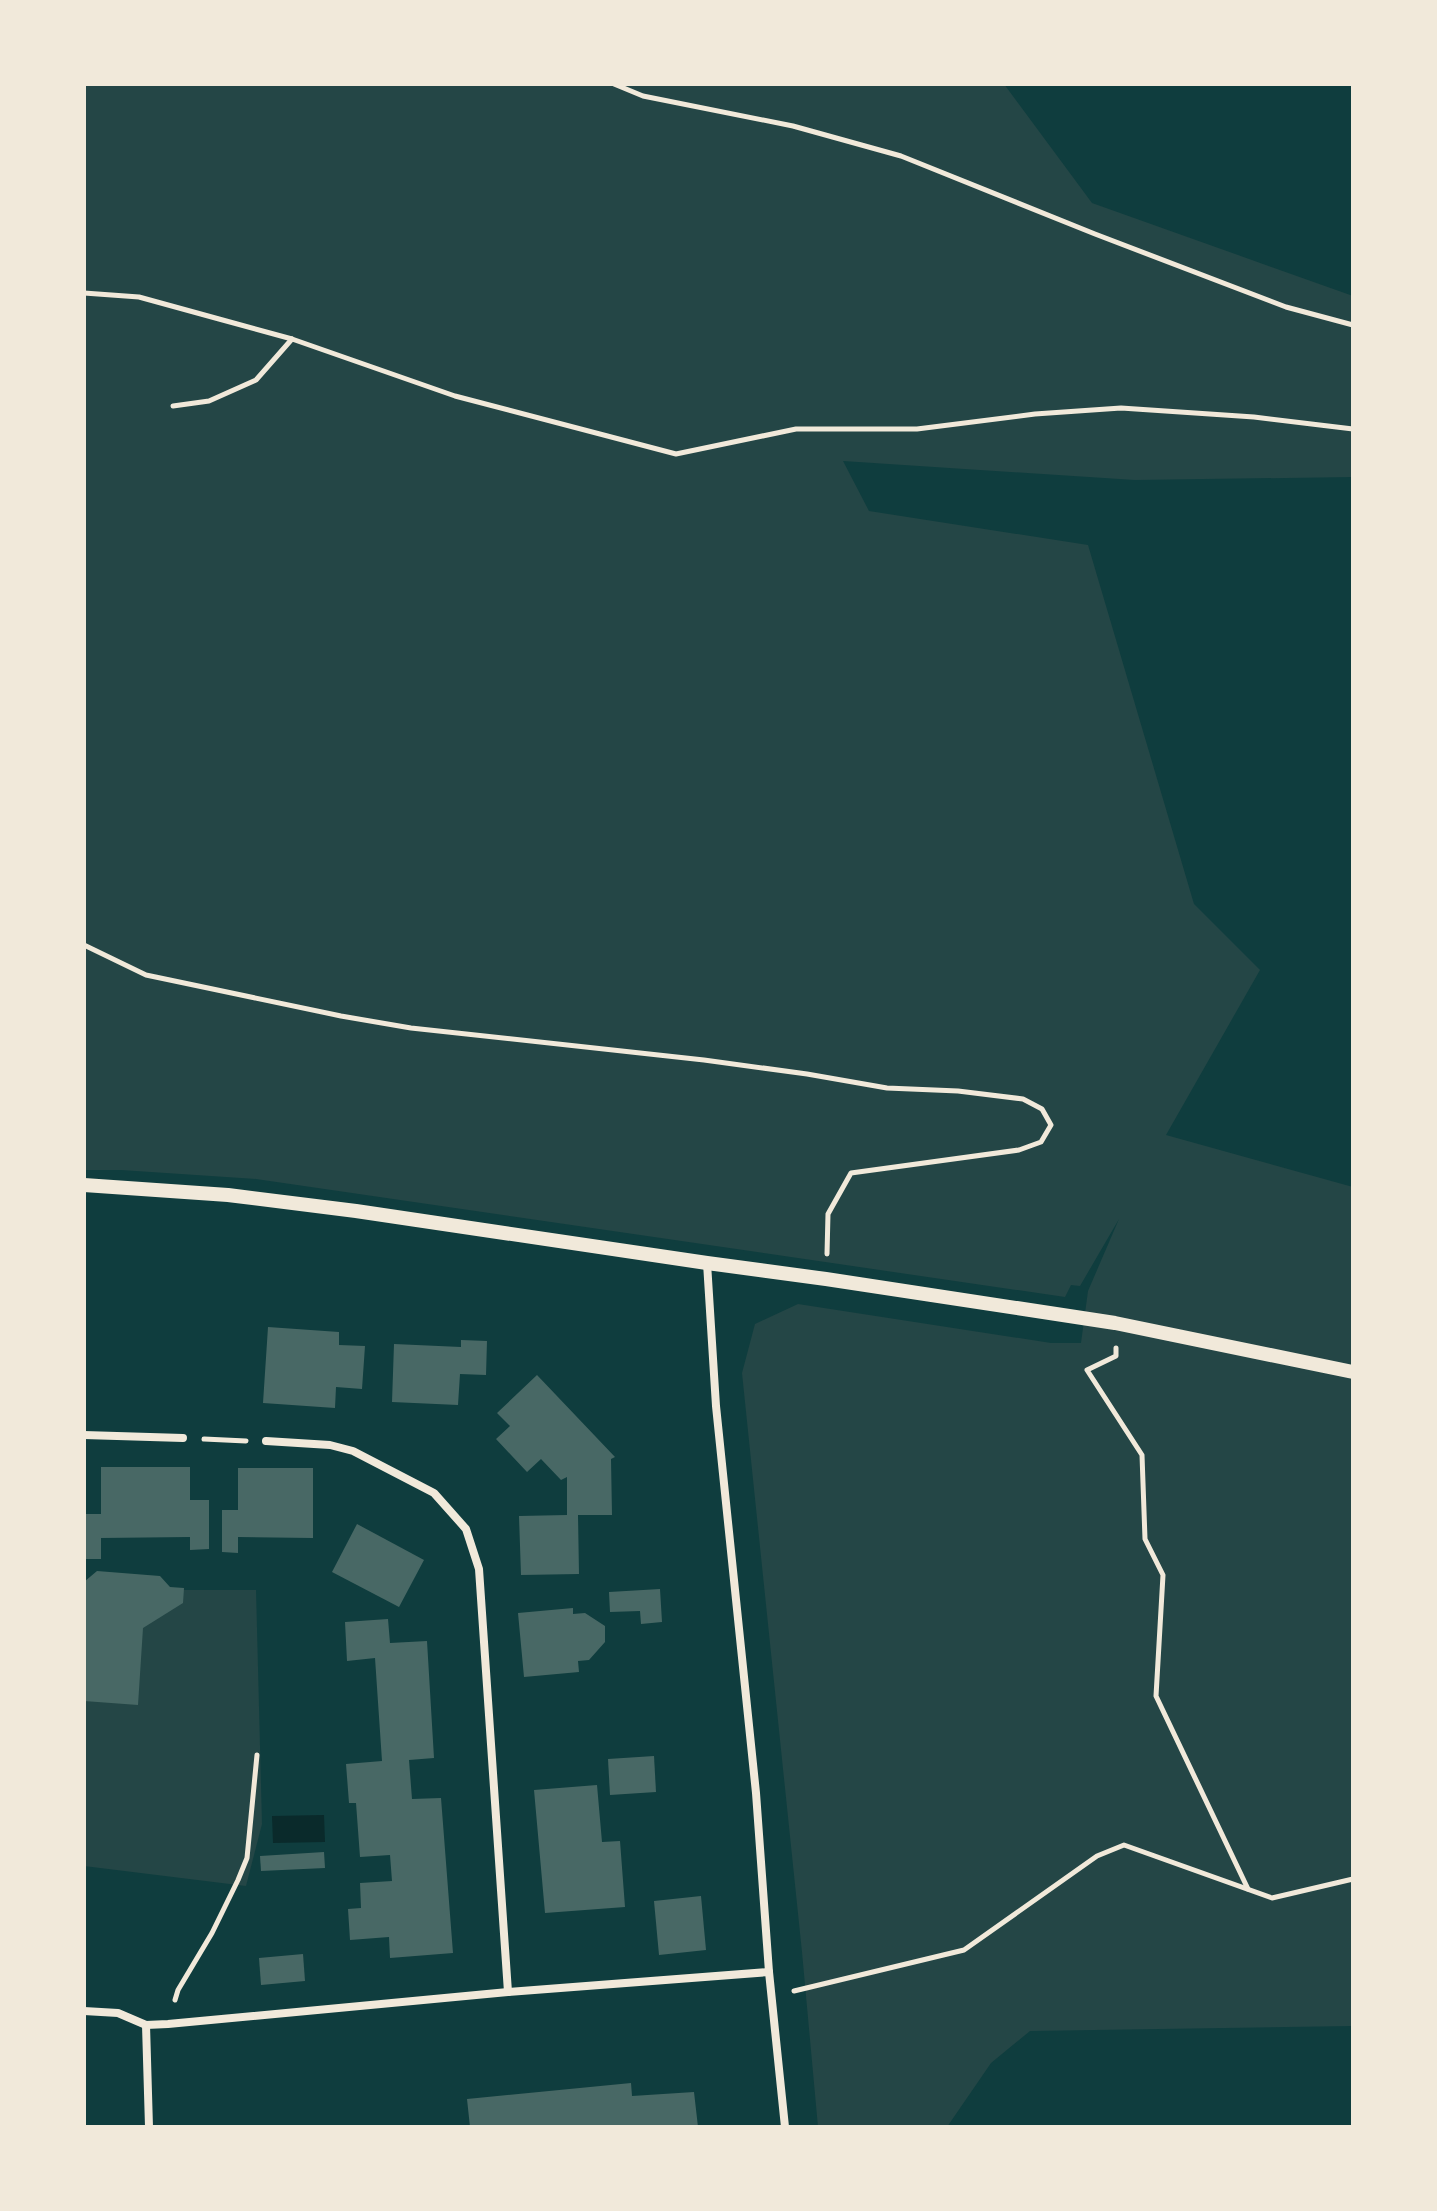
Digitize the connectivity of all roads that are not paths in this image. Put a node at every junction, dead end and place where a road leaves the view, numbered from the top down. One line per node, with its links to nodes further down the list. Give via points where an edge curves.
1 (84, 1185): 2 (street, via 356,1211)
2 (707, 1263): 3 (street, via 1069,1315); 7 (street)
3 (1353, 1372)
4 (84, 1435): 5 (street)
5 (183, 1438)
6 (266, 1441): 8 (street, via 353,1451 434,1493 466,1529 479,1569)
7 (769, 1972): 8 (street); 12 (street)
8 (508, 1992): 10 (street)
9 (84, 2011): 10 (street, via 118,2013)
10 (146, 2025): 11 (street)
11 (149, 2127)
12 (785, 2127)

